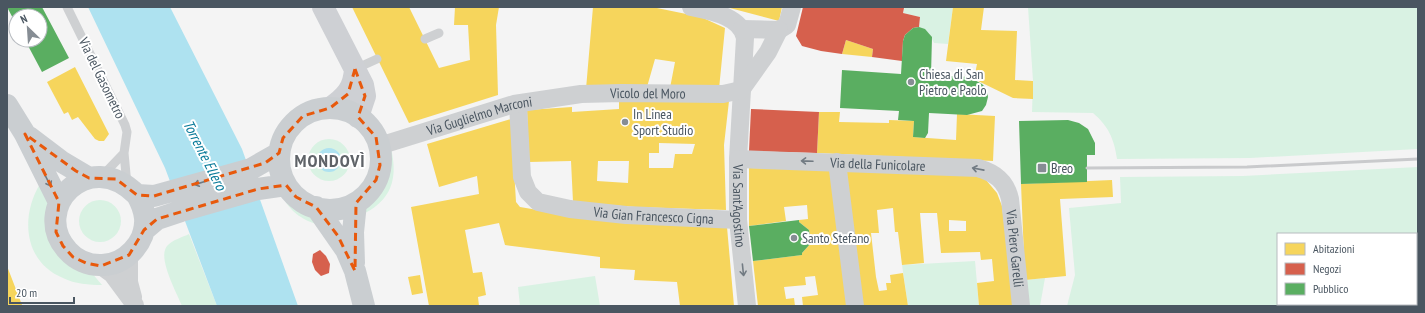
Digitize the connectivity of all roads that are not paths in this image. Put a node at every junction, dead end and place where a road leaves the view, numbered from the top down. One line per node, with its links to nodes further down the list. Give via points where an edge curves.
1 (67, 7): 18 (lane, Via del Gasometro, via 125,125 127,132)
2 (323, 7): 9 (street)
3 (691, 7): 5 (street)
4 (787, 19): 5 (street); 11 (street)
5 (736, 24): 11 (street, Via Sant'Agostino, via 746,44)
6 (439, 33): 7 (lane)
7 (425, 39)
8 (377, 59): 9 (lane)
9 (355, 68): 14 (street, via 348,94); 15 (street, via 365,96)
10 (583, 93): 11 (street, Vicolo del Moro, via 716,92); 17 (street, Via Guglielmo Marconi, via 514,104)
11 (741, 98): 20 (street, Via Sant'Agostino)
12 (7, 104): 16 (main road)
13 (518, 105): 29 (street, Via Gian Francesco Cigna, via 525,185 532,198 545,204 570,209 626,215)
14 (330, 108): 15 (main road, via 345,110); 19 (main road, via 303,116 283,138)
15 (358, 117): 17 (main road, via 368,126)
16 (25, 134): 22 (main road, via 62,162); 26 (main road, one-way to 26)
17 (379, 146): 27 (main road, via 380,165 376,180)
18 (124, 153): 22 (lane); 24 (lane, Via del Gasometro)
19 (279, 153): 23 (main road, via 279,164); 24 (main road, one-way to 24, via 251,169 154,196)
20 (738, 159): 21 (street, Via della Funicolare, one-way to 20); 29 (street, Via Sant'Agostino)
21 (837, 162): 25 (street, Via della Funicolare, one-way to 21, via 998,178 978,168); 37 (street)
22 (96, 177): 24 (main road, via 116,179); 26 (main road, via 77,183)
23 (286, 185): 28 (main road, via 296,197); 30 (main road, via 258,189 181,211 157,219)
24 (132, 190): 30 (main road, via 142,206)
25 (1008, 191): 38 (street, Via Piero Garelli)
26 (59, 202): 32 (main road, via 56,232 63,246 73,257 86,264)
27 (356, 203): 28 (main road, via 325,210); 33 (main road, via 353,232)
28 (316, 208): 33 (main road, via 338,236)
29 (738, 220): 36 (street, Via Sant'Agostino, one-way to 36)
30 (144, 230): 31 (main road, via 139,244)
31 (129, 255): 32 (main road, via 116,263); 34 (street, via 129,282)
32 (101, 266): 34 (street, via 117,279)
33 (355, 271): 35 (main road)
34 (135, 306)
35 (364, 306)
36 (747, 306)
37 (855, 306)
38 (1021, 306)

